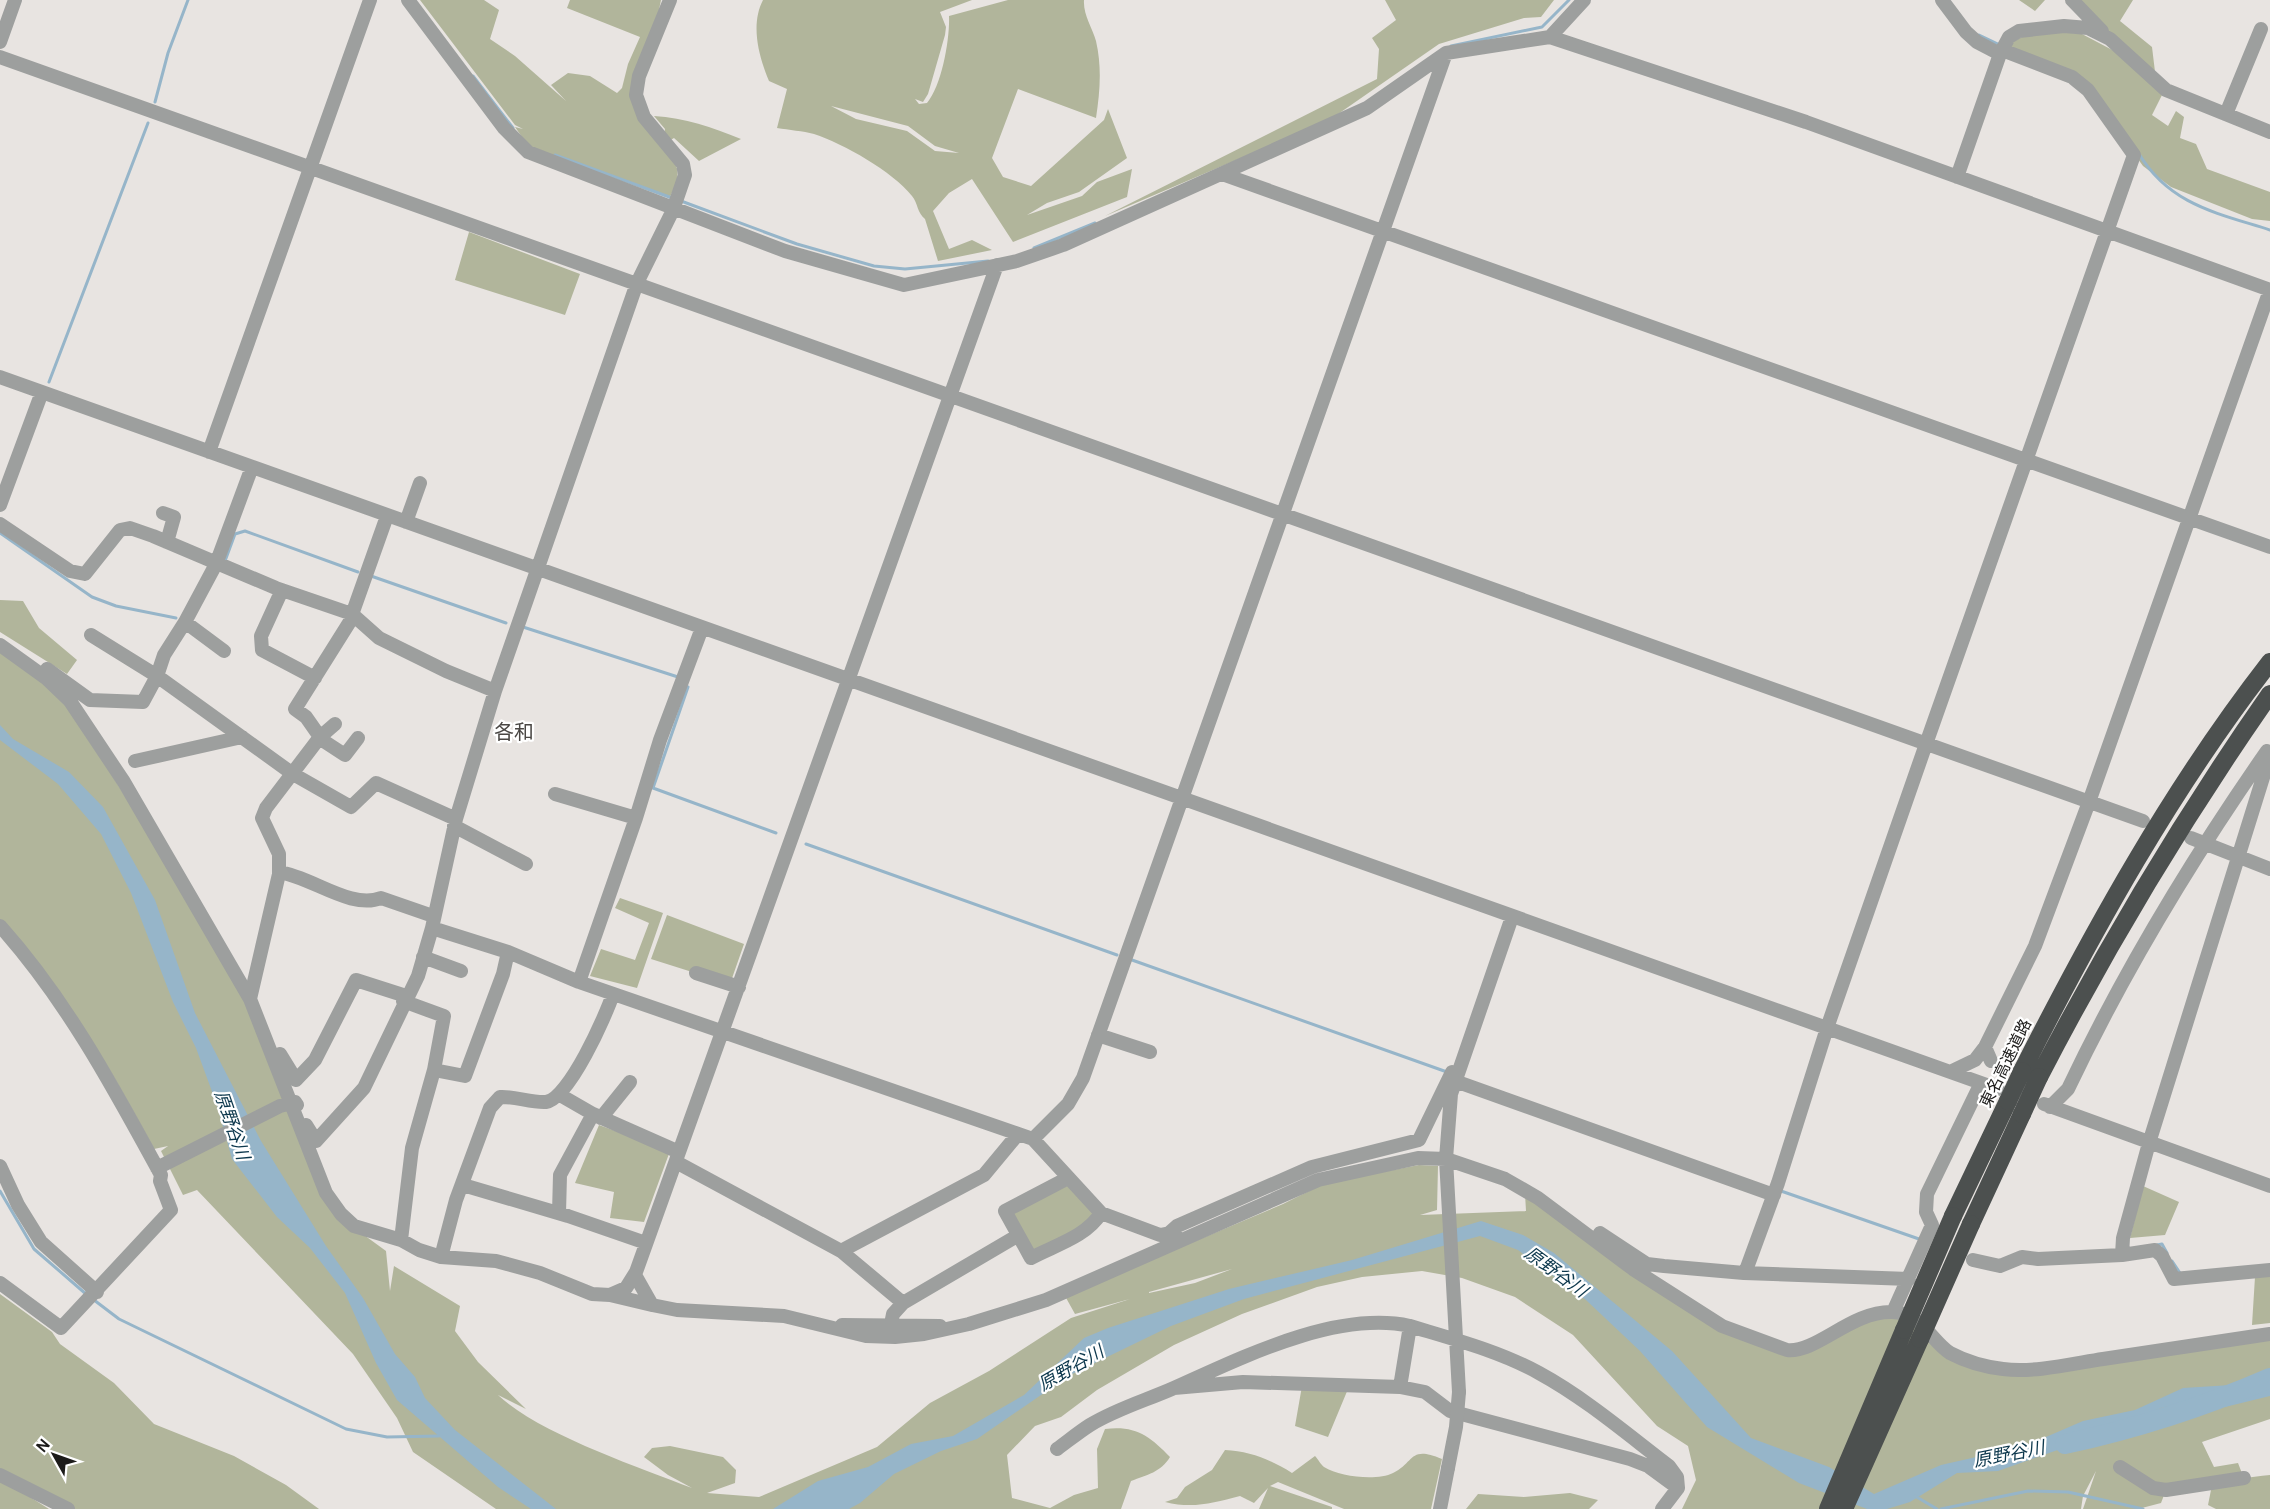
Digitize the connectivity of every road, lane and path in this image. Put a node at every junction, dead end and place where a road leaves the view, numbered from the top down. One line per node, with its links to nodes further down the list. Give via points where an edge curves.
1 (15, 0): 11 (street)
2 (370, 0): 17 (street)
3 (408, 0): 20 (street, via 504,128 528,152)
4 (670, 0): 20 (street, via 639,75 636,95 644,117 683,164 685,175)
5 (1584, 0): 9 (street)
6 (1942, 0): 12 (street, via 1971,37)
7 (2072, 0): 10 (street)
8 (2261, 29): 15 (street)
9 (1550, 37): 13 (street); 19 (street)
10 (2110, 39): 12 (street, via 2088,28 2064,26 2019,31 2009,37); 15 (street, via 2166,90)
11 (0, 42)
12 (2001, 52): 19 (street); 21 (street, via 2072,77 2088,90 2134,155)
13 (1446, 53): 18 (street, via 1367,108); 22 (street)
14 (0, 57): 17 (street)
15 (2226, 114): 16 (street)
16 (2270, 132)
17 (310, 168): 24 (street); 29 (street)
18 (1222, 174): 22 (street); 23 (street, via 1063,245)
19 (1957, 177): 21 (street)
20 (673, 210): 23 (street, via 785,251 904,285); 24 (street)
21 (2106, 230): 25 (street); 30 (street)
22 (1381, 231): 30 (street); 35 (street)
23 (997, 265): 28 (street)
24 (637, 283): 28 (street); 43 (street)
25 (2270, 290): 37 (street)
26 (0, 377): 27 (street)
27 (42, 392): 29 (street); 33 (street)
28 (950, 398): 35 (street); 55 (street)
29 (209, 452): 31 (street)
30 (2025, 460): 37 (street); 62 (street)
31 (252, 467): 36 (street); 42 (street)
32 (420, 483): 38 (street)
33 (0, 506)
34 (163, 513): 40 (street, via 174,517)
35 (1283, 513): 62 (street); 68 (street)
36 (387, 516): 38 (street); 45 (street)
37 (2189, 519): 41 (street); 69 (street)
38 (406, 522): 43 (street)
39 (0, 524): 40 (street, via 78,574 86,574 120,530 130,528)
40 (167, 542): 42 (street)
41 (2270, 548)
42 (216, 564): 44 (street); 46 (street)
43 (536, 569): 47 (street); 56 (street)
44 (282, 590): 45 (street); 54 (street, via 261,636 262,650)
45 (352, 614): 54 (street); 56 (street, via 379,638)
46 (185, 622): 50 (street); 53 (street, via 164,655)
47 (702, 628): 55 (street); 70 (street)
48 (91, 635): 53 (street)
49 (0, 645): 52 (street)
50 (224, 651)
51 (2270, 662): 100 (highway, 東名高速道路, via 2152,835 2100,923)
52 (25, 663): 53 (street, via 42,665 90,700 143,702); 89 (street, via 70,701 89,726)
53 (157, 676): 59 (street)
54 (315, 678): 60 (street, via 295,709 306,717)
55 (849, 680): 68 (street); 86 (street)
56 (495, 691): 72 (street)
57 (2270, 694): 100 (highway, 東名高速道路, via 2151,873)
58 (335, 724): 60 (street)
59 (242, 737): 65 (street); 66 (street)
60 (320, 738): 61 (street, via 345,754); 66 (street)
61 (358, 738)
62 (1926, 744): 69 (street); 90 (street)
63 (2270, 747): 73 (street)
64 (2270, 756): 74 (street)
65 (135, 760)
66 (293, 774): 72 (street, via 351,807 376,783); 77 (street, via 262,818 279,854)
67 (555, 794): 70 (street)
68 (1181, 799): 78 (street); 92 (street)
69 (2089, 802): 71 (street); 94 (street, via 2035,946)
70 (636, 818): 85 (street)
71 (2143, 821)
72 (455, 823): 75 (street); 79 (street)
73 (2197, 841): 74 (street); 110 (street, via 2068,1089 2046,1105)
74 (2238, 859): 76 (street); 110 (street)
75 (526, 864)
76 (2270, 869)
77 (279, 872): 79 (street, via 294,874 358,901 381,898); 89 (street)
78 (1512, 916): 90 (street); 97 (street)
79 (432, 922): 81 (street); 82 (street)
80 (0, 926): 114 (street, via 33,963 78,1028)
81 (508, 952): 85 (street); 98 (street, via 465,1076)
82 (423, 957): 83 (street); 88 (street)
83 (461, 971)
84 (696, 974): 86 (street)
85 (579, 982): 87 (street)
86 (738, 987): 91 (street)
87 (613, 994): 91 (street); 104 (street, via 594,1037)
88 (405, 998): 93 (street, via 356,980 315,1060 296,1080 271,1038); 98 (street, via 444,1016); 106 (street, via 364,1088 316,1141 296,1102)
89 (250, 999): 93 (street)
90 (1827, 1028): 99 (street); 118 (street)
91 (723, 1031): 108 (street); 111 (street)
92 (1098, 1035): 95 (street); 109 (street, via 1076,1093)
93 (266, 1036): 106 (street)
94 (1985, 1047): 96 (street); 99 (street, via 1974,1060)
95 (1150, 1052)
96 (1991, 1061)
97 (1461, 1063): 101 (street); 123 (street, via 1444,1086 1419,1140 1312,1167 1177,1226)
98 (434, 1070): 125 (street, via 412,1148)
99 (1950, 1072): 103 (street)
100 (2031, 1074): 105 (highway, 東名高速道路, bridge); 149 (highway, 東名高速道路, bridge, via 2022,1114 1920,1339)
101 (1455, 1081): 112 (street); 118 (street)
102 (630, 1082): 107 (street)
103 (1981, 1083): 105 (street); 134 (street, via 1927,1194 1926,1212 1932,1225 1927,1245)
104 (560, 1095): 107 (street); 116 (street, via 548,1102 500,1096 490,1108)
105 (2003, 1095): 149 (highway, 東名高速道路, bridge, via 1904,1330)
106 (285, 1104): 114 (street); 125 (street, via 326,1193 341,1214 354,1226)
107 (597, 1116): 111 (street); 121 (street, via 560,1175)
108 (1018, 1134): 109 (street); 127 (street, via 984,1175)
109 (1033, 1139): 115 (street)
110 (2149, 1143): 117 (street); 128 (street, via 2123,1238)
111 (678, 1157): 126 (street); 127 (street)
112 (1446, 1162): 119 (street, via 1418,1158 1371,1166 1318,1180); 120 (street, via 1505,1179); 146 (street)
113 (0, 1166): 136 (street, via 41,1242)
114 (157, 1168): 136 (street, via 171,1210)
115 (1068, 1178): 122 (street); 124 (street, via 1005,1211)
116 (463, 1185): 121 (street); 129 (street)
117 (2270, 1186)
118 (1774, 1194): 132 (street)
119 (1281, 1197): 123 (street, via 1240,1207); 144 (street, via 1046,1300)
120 (1538, 1198): 132 (street, via 1568,1211 1647,1264); 140 (street, via 1633,1269 1722,1326 1787,1350 1798,1351 1850,1321)
121 (559, 1213): 126 (street)
122 (1101, 1213): 123 (street, via 1160,1235); 124 (street, via 1085,1232 1031,1258)
123 (1168, 1234)
124 (1017, 1236): 138 (street)
125 (400, 1240): 129 (street)
126 (646, 1243): 133 (street)
127 (841, 1251): 138 (street)
128 (2122, 1255): 130 (street, via 2022,1257 2000,1266); 131 (street, via 2155,1250 2174,1279)
129 (441, 1257): 137 (street, via 496,1261 592,1294)
130 (1973, 1260)
131 (2270, 1270)
132 (1745, 1273): 134 (street)
133 (635, 1275): 137 (street, via 626,1288); 139 (street)
134 (1909, 1279): 140 (street)
135 (0, 1282): 136 (street, via 61,1328)
136 (97, 1292)
137 (610, 1295): 139 (street)
138 (903, 1303): 141 (street, via 893,1314)
139 (652, 1305): 142 (street, via 784,1316)
140 (1893, 1312): 145 (street, via 1931,1331 1951,1353 2004,1369 2055,1366)
141 (891, 1324): 142 (street); 144 (street)
142 (822, 1325): 144 (street, via 866,1336 895,1337)
143 (1410, 1326): 146 (street); 147 (street); 148 (street, via 1362,1323 1290,1340)
144 (958, 1327)
145 (2270, 1334)
146 (1455, 1339): 154 (street, via 1538,1372 1568,1390 1669,1466 1677,1477); 156 (street, bridge, via 1459,1392 1456,1427)
147 (1400, 1387): 148 (street, via 1243,1382); 154 (street, via 1425,1392 1449,1411 1648,1466)
148 (1174, 1388): 150 (street, via 1091,1424)
149 (1865, 1443): 158 (highway, 東名高速道路); 159 (highway, 東名高速道路)
150 (1057, 1449)
151 (2120, 1467): 153 (street, via 2153,1488 2166,1490)
152 (0, 1475): 155 (street)
153 (2244, 1478)
154 (1678, 1488): 157 (street)
155 (68, 1509)
156 (1440, 1509)
157 (1662, 1509)
158 (1828, 1509)
159 (1844, 1509)

